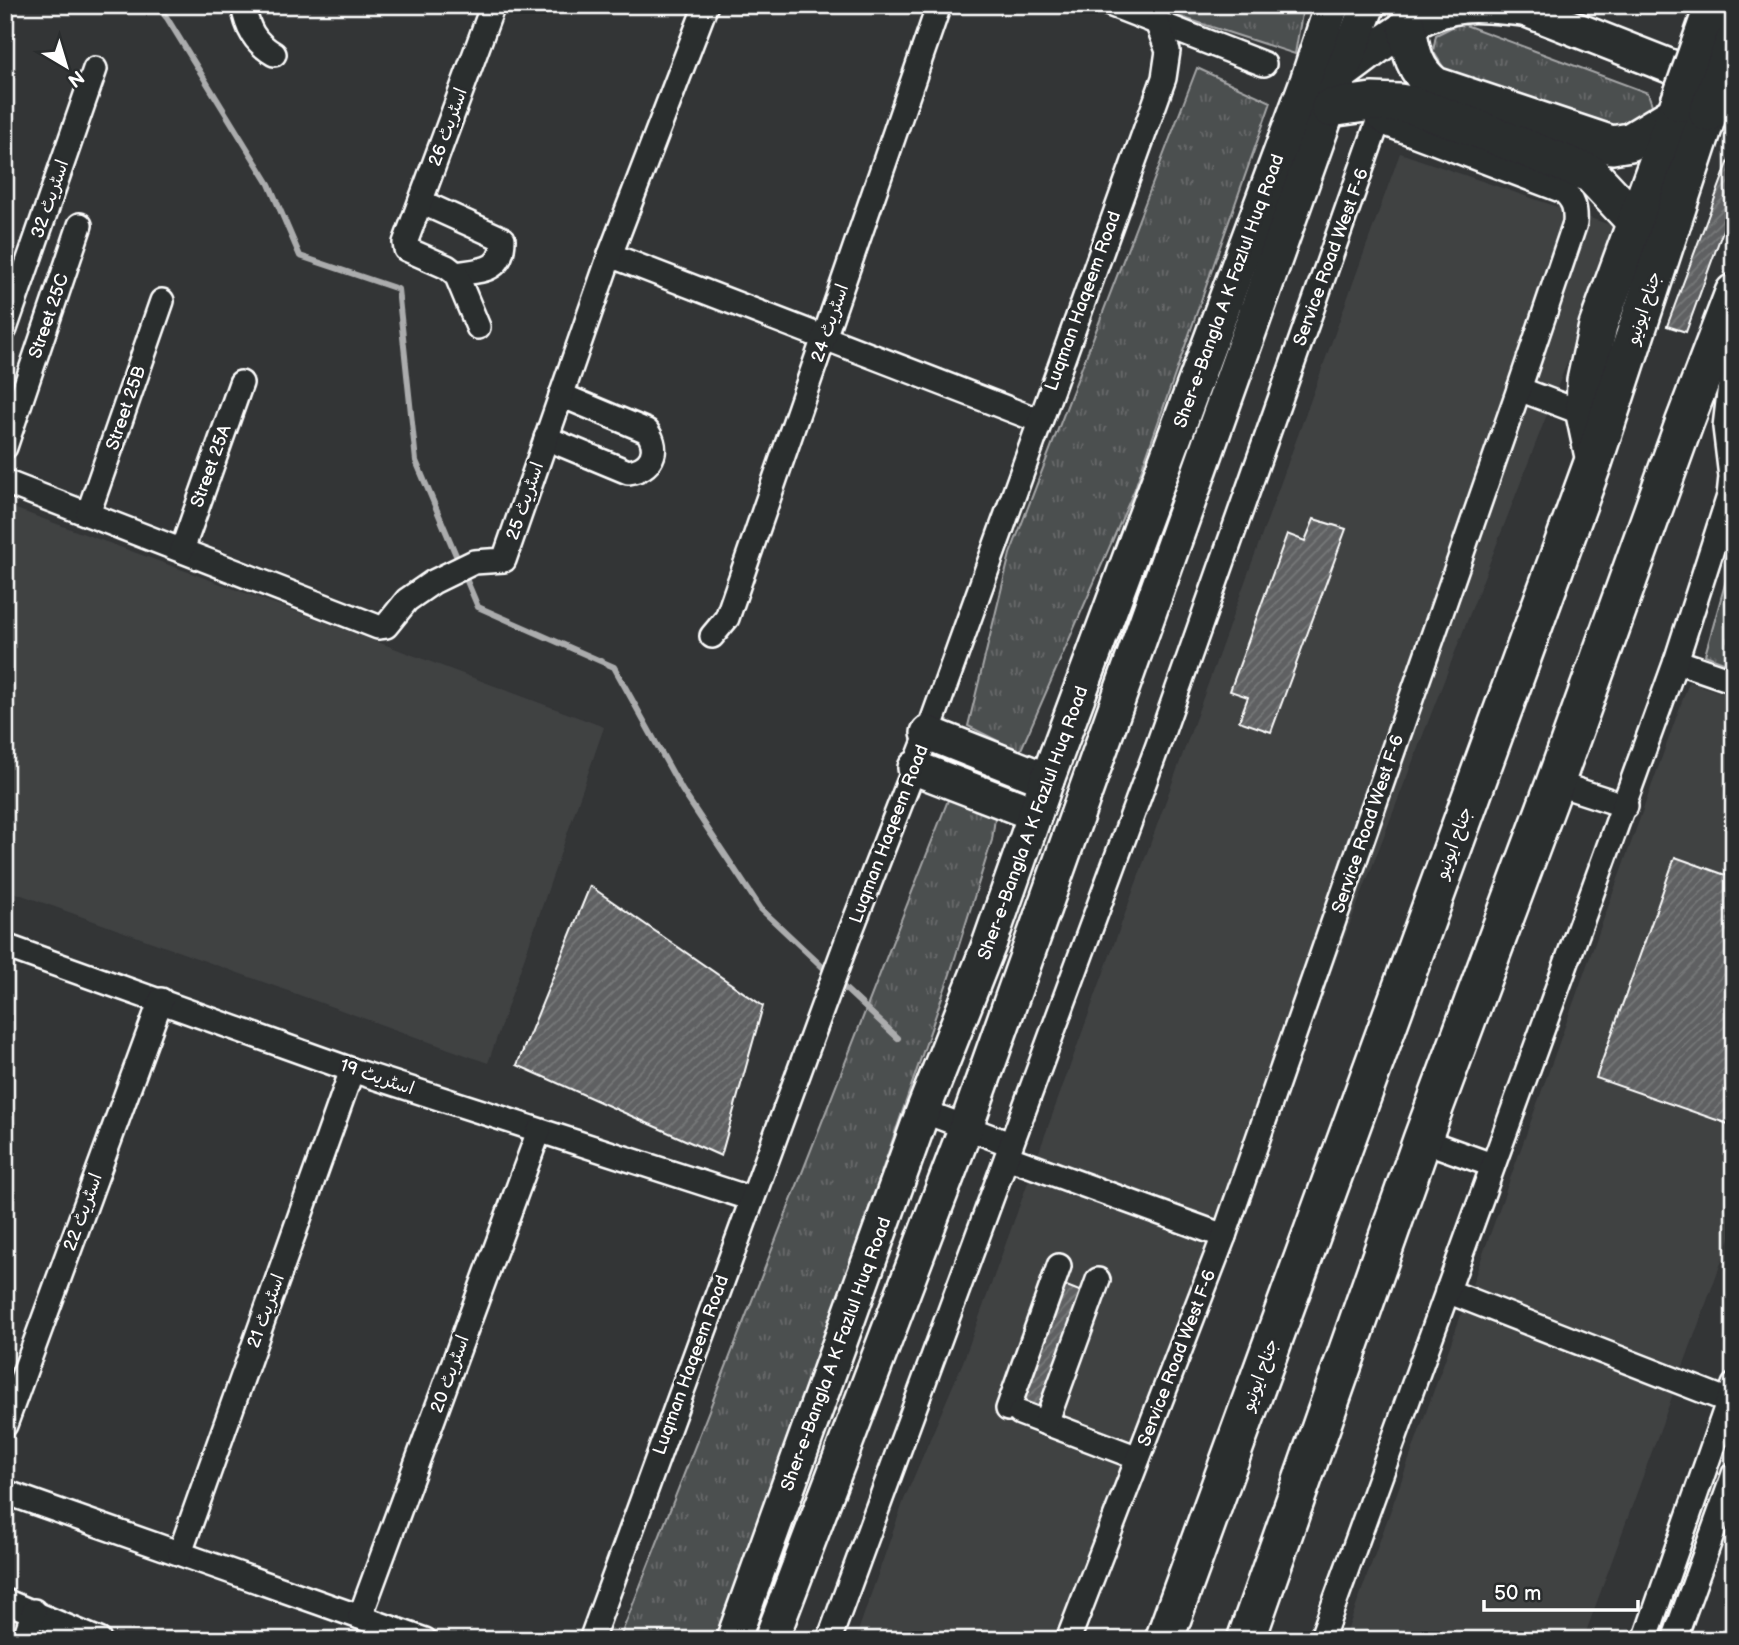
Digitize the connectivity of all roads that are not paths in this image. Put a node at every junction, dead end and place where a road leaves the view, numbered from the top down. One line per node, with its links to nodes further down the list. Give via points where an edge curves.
1 (243, 5): 14 (street, via 251,35)
2 (494, 5): 20 (street, اسٹریٹ 26)
3 (706, 5): 23 (street, اسٹریٹ 25)
4 (939, 5): 29 (street, اسٹریٹ 24)
5 (1112, 5): 11 (street)
6 (1315, 5): 17 (main road)
7 (1332, 5): 17 (main road, Sher-e-Bangla A K Fazlul Huq Road)
8 (1368, 5): 17 (main road, Sher-e-Bangla A K Fazlul Huq Road)
9 (1714, 5): 18 (main road, bridge)
10 (1519, 7): 12 (main road, via 1463,6); 18 (main road)
11 (1158, 25): 15 (street); 35 (street, Luqman Haqeem Road, via 1168,51 1164,78)
12 (1407, 27): 17 (main road); 18 (main road, via 1418,72 1435,86 1612,145 1630,142)
13 (1734, 42): 18 (main road, جناح ایونیو, bridge)
14 (275, 54)
15 (1264, 64)
16 (95, 69): 28 (street, اسٹریٹ 32)
17 (1326, 88): 19 (main road); 48 (main road, Sher-e-Bangla A K Fazlul Huq Road); 56 (main road, Sher-e-Bangla A K Fazlul Huq Road)
18 (1699, 106): 21 (main road); 39 (main road, جناح ایونیو)
19 (1376, 111): 21 (main road, via 1415,106 1591,174); 32 (street, Service Road West F-6, via 1401,131 1563,191 1571,198 1575,223); 59 (street, Service Road West F-6, via 1158,745)
20 (421, 202): 24 (street, اسٹریٹ 26, via 406,248); 24 (street, via 503,239 497,263)
21 (1635, 221): 34 (main road, via 1598,326 1586,382)
22 (80, 225): 38 (street, Street 25C)
23 (610, 255): 29 (street); 33 (street, اسٹریٹ 25)
24 (456, 274): 27 (street)
25 (1734, 293): 36 (main road)
26 (162, 301): 41 (street, Street 25B)
27 (478, 327)
28 (5, 329)
29 (825, 339): 35 (street); 43 (street, اسٹریٹ 24, via 727,618)
30 (1733, 358): 36 (main road, via 1715,389); 44 (street, via 1725,427 1729,496)
31 (241, 383): 42 (street, Street 25A)
32 (1520, 389): 34 (street); 62 (street, Service Road West F-6)
33 (561, 395): 37 (street, اسٹریٹ 25); 37 (street, via 647,431 653,439 649,463 642,470 628,472)
34 (1586, 414): 39 (main road)
35 (1040, 421): 46 (street, Luqman Haqeem Road)
36 (1684, 424): 49 (main road)
37 (546, 439): 42 (street, اسٹریٹ 25, via 504,560 474,562 433,582 407,600 386,626)
38 (5, 447)
39 (1594, 460): 85 (main road, جناح ایونیو)
40 (5, 482): 41 (street, اسٹریٹ 25)
41 (88, 514): 42 (street, اسٹریٹ 25)
42 (181, 550)
43 (712, 636)
44 (1676, 661): 45 (street); 50 (street)
45 (1734, 681)
46 (928, 733): 47 (street, Luqman Haqeem Road); 48 (main road)
47 (915, 768): 51 (main road); 61 (street, Luqman Haqeem Road)
48 (1047, 780): 51 (main road, Sher-e-Bangla A K Fazlul Huq Road)
49 (1555, 783): 50 (street); 58 (main road)
50 (1626, 806): 60 (street)
51 (1035, 814): 55 (main road, Sher-e-Bangla A K Fazlul Huq Road)
52 (5, 946): 53 (street, اسٹریٹ 19)
53 (161, 1000): 54 (street, اسٹریٹ 19); 68 (street, اسٹریٹ 22)
54 (352, 1070): 57 (street, اسٹریٹ 19); 73 (street, اسٹریٹ 21)
55 (923, 1111): 56 (street); 81 (main road, Sher-e-Bangla A K Fazlul Huq Road)
56 (966, 1127): 59 (street); 82 (main road, Sher-e-Bangla A K Fazlul Huq Road)
57 (539, 1131): 61 (street, اسٹریٹ 19); 76 (street, اسٹریٹ 20)
58 (1422, 1140): 60 (street); 86 (main road)
59 (1009, 1151): 62 (street); 83 (street, Service Road West F-6)
60 (1492, 1165): 65 (street)
61 (752, 1199): 80 (street, Luqman Haqeem Road)
62 (1224, 1236): 69 (street, Service Road West F-6)
63 (1059, 1266): 67 (street, via 1014,1411)
64 (1098, 1280): 67 (street)
65 (1447, 1291): 66 (street); 87 (street)
66 (1732, 1396): 70 (street)
67 (1046, 1423): 69 (street)
68 (5, 1425)
69 (1138, 1458): 84 (street, Service Road West F-6)
70 (1703, 1475): 71 (street); 88 (street)
71 (1733, 1481): 89 (street)
72 (5, 1492): 73 (street)
73 (180, 1553): 76 (street)
74 (5, 1601): 75 (street)
75 (34, 1611): 77 (street); 78 (street)
76 (360, 1617): 79 (street)
77 (24, 1640)
78 (99, 1640)
79 (425, 1640)
80 (592, 1640)
81 (733, 1640)
82 (771, 1640)
83 (829, 1640)
84 (1068, 1640)
85 (1164, 1640)
86 (1245, 1640)
87 (1321, 1640)
88 (1644, 1640)
89 (1674, 1640)

